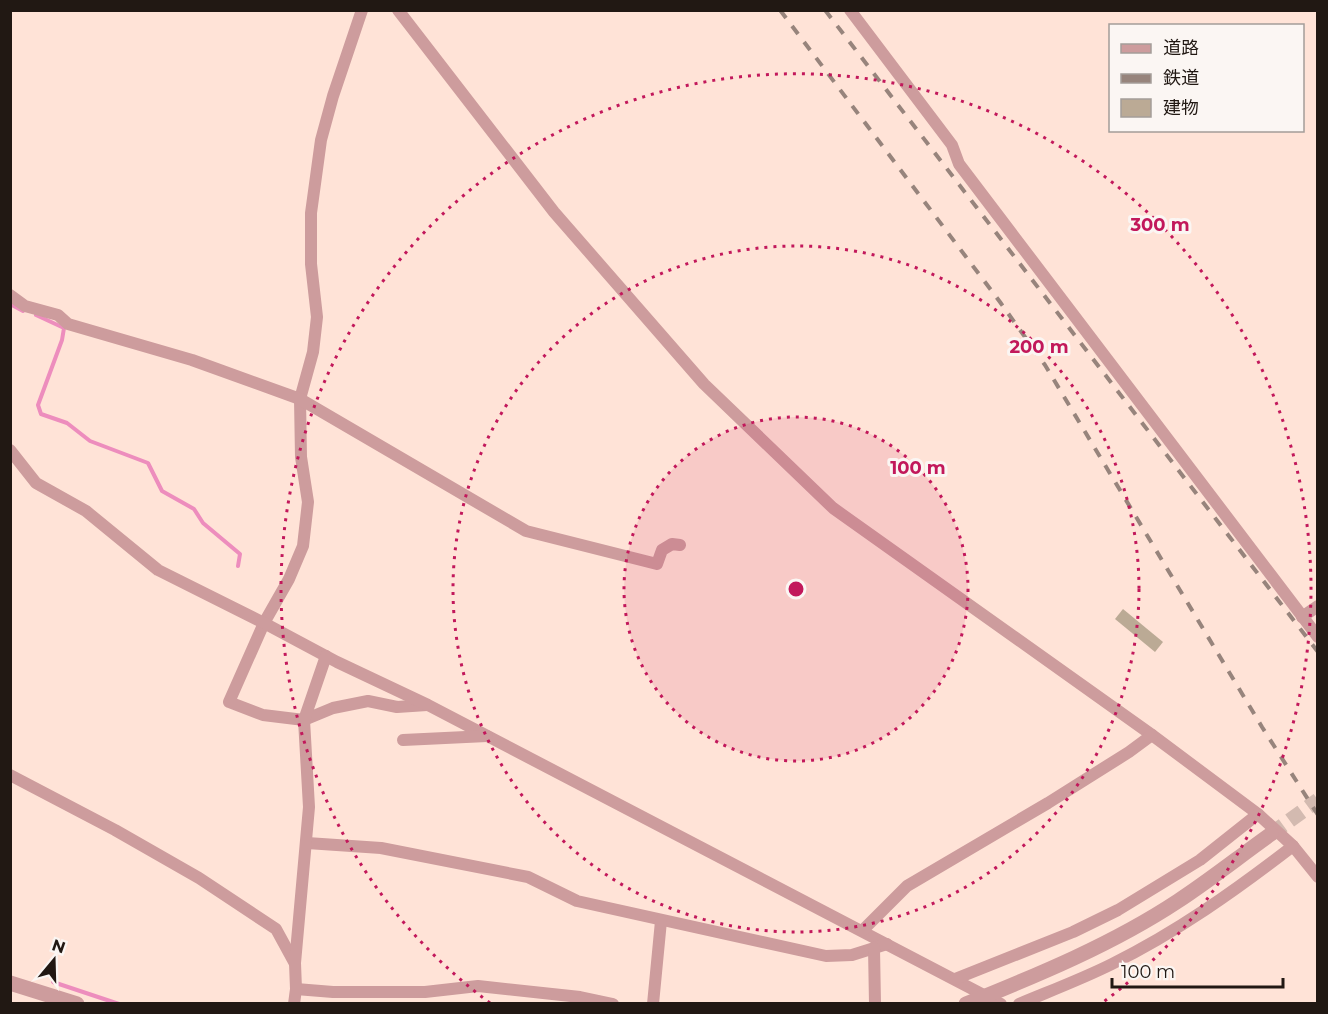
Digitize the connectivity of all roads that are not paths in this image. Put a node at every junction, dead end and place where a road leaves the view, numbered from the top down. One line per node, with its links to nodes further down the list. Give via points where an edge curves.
1 (362, 10): 5 (street, via 333,96 314,183 311,264 317,318 313,352)
2 (398, 10): 15 (street, via 554,212 713,393 833,507)
3 (855, 13): 9 (street, via 952,145 959,164)
4 (10, 295): 5 (street, via 25,306 58,315 68,324 192,360)
5 (300, 399): 7 (street, via 526,531 657,564 662,550 672,544); 10 (street, via 301,457 308,502 303,546)
6 (10, 450): 10 (street, via 36,483 86,511 158,570)
7 (680, 545)
8 (1317, 606): 9 (street)
9 (1302, 617): 11 (street)
10 (264, 623): 12 (street); 14 (street, via 229,702 263,715)
11 (1317, 637)
12 (326, 656): 13 (street); 14 (street)
13 (428, 705): 14 (street, via 397,707 368,701 333,708); 16 (street)
14 (304, 720): 21 (street)
15 (1152, 735): 19 (street); 25 (street, via 1048,803 907,886)
16 (488, 736): 17 (street); 25 (street)
17 (403, 740)
18 (10, 775): 28 (street, via 115,830 276,929)
19 (1258, 814): 22 (street); 29 (street, via 1200,860 1118,910)
20 (1271, 834): 32 (street, via 1177,902 1132,928)
21 (307, 843): 24 (street, via 381,848 528,877 577,901); 28 (street)
22 (1293, 846): 23 (street); 40 (street, via 1199,915 1147,946)
23 (1317, 877)
24 (661, 921): 27 (street, via 826,956 852,955); 36 (street)
25 (863, 930): 26 (street)
26 (887, 944): 27 (street); 29 (street)
27 (874, 948): 37 (street)
28 (295, 963): 31 (street)
29 (955, 979): 32 (street)
30 (10, 983): 33 (street)
31 (296, 989): 34 (street); 35 (street, via 425,992 478,986)
32 (986, 996): 38 (street); 39 (street)
33 (77, 1004)
34 (294, 1004)
35 (613, 1004)
36 (653, 1004)
37 (875, 1004)
38 (966, 1004)
39 (1001, 1004)
40 (1019, 1004)

